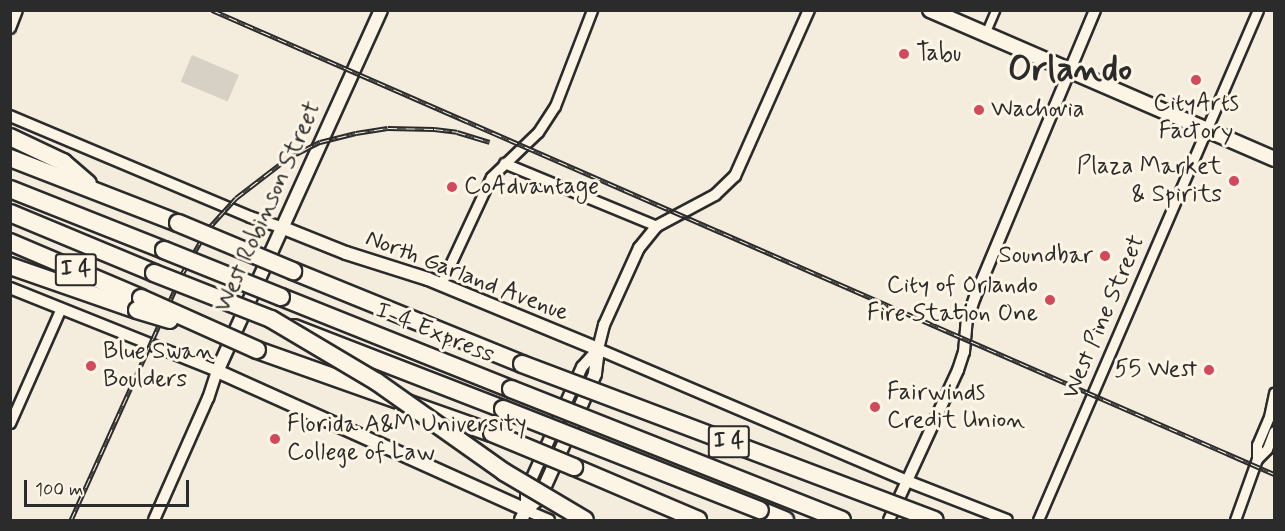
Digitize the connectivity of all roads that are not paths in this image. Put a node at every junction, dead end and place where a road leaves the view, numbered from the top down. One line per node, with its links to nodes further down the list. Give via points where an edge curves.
1 (17, 10): 9 (street)
2 (381, 10): 22 (main road, West Robinson Street)
3 (592, 10): 17 (street, via 555,106 538,132)
4 (809, 10): 21 (street, via 739,172 715,195)
5 (930, 10): 10 (main road)
6 (995, 10): 10 (street)
7 (1095, 10): 11 (street)
8 (1258, 10): 13 (street, West Pine Street)
9 (10, 28)
10 (985, 34): 11 (main road)
11 (1069, 71): 13 (main road); 36 (street, via 972,303 958,370)
12 (10, 116): 22 (street, North Garland Avenue)
13 (1206, 129): 16 (main road); 49 (street, West Pine Street)
14 (10, 137): 19 (highway, via 63,162)
15 (10, 158): 19 (highway, I 4)
16 (1275, 159)
17 (500, 166): 21 (street); 25 (street)
18 (10, 189): 45 (highway, I-4 Express, bridge)
19 (98, 193): 47 (highway, I 4, bridge, via 522,364)
20 (10, 213): 29 (highway, I-4 Express, bridge)
21 (657, 226): 30 (street, via 639,248 604,325)
22 (282, 227): 25 (main road, North Garland Avenue); 31 (main road, West Robinson Street)
23 (10, 242): 27 (highway, I 4)
24 (10, 266): 27 (highway)
25 (441, 284): 30 (main road, North Garland Avenue)
26 (10, 288): 28 (street)
27 (139, 304): 37 (highway, bridge, via 492,433)
28 (61, 308): 31 (street); 33 (street)
29 (271, 319): 41 (highway, bridge, via 377,382 504,472); 44 (highway, I-4 Express, bridge)
30 (598, 349): 36 (street, North Garland Avenue); 38 (main road, via 596,374 540,497)
31 (217, 371): 38 (main road); 39 (street, West Robinson Street)
32 (1274, 397): 35 (street, via 1257,445)
33 (10, 423)
34 (1275, 431): 35 (street, via 1267,449)
35 (1257, 459): 50 (street)
36 (907, 481): 46 (street); 48 (street, North Garland Avenue)
37 (646, 497): 42 (highway); 43 (highway)
38 (524, 515): 40 (street)
39 (154, 520)
40 (549, 520)
41 (585, 520)
42 (671, 520)
43 (698, 520)
44 (785, 520)
45 (842, 520)
46 (889, 520)
47 (935, 520)
48 (1007, 520)
49 (1038, 520)
50 (1235, 520)

